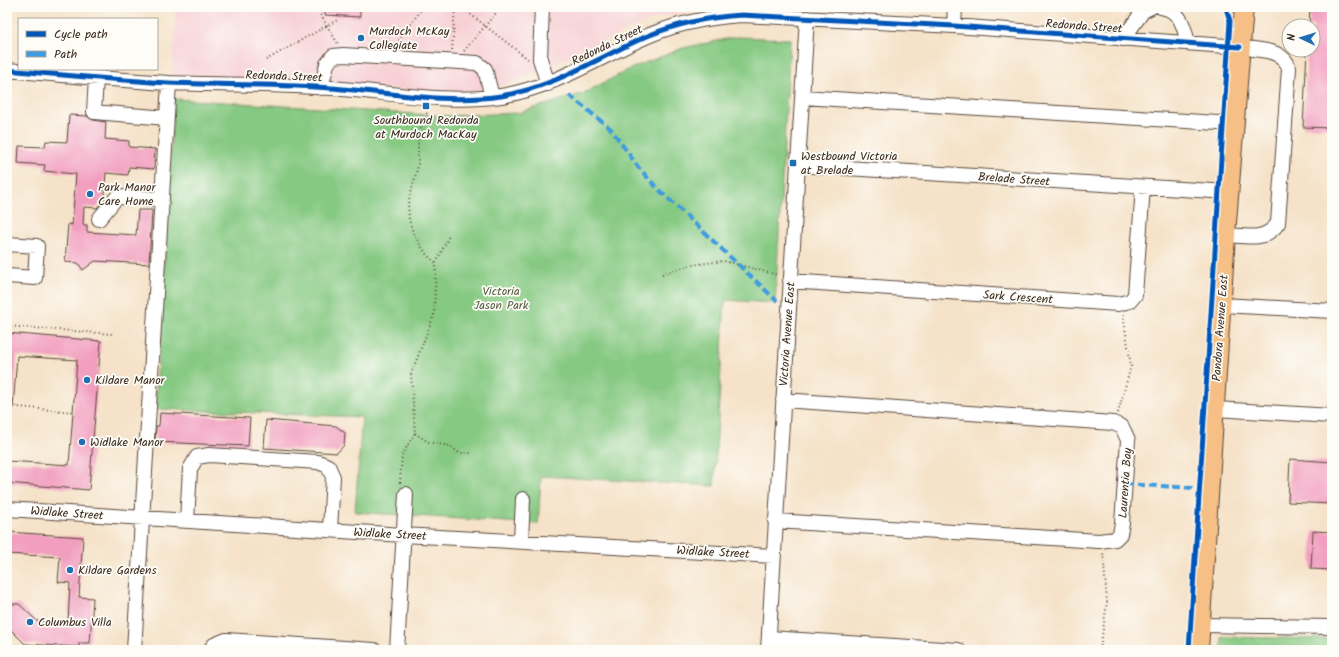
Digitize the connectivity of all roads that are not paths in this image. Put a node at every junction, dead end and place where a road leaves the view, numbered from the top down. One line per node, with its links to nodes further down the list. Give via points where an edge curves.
1 (542, 7): 16 (street, via 540,59)
2 (955, 7): 9 (street)
3 (1151, 7): 10 (street, via 1143,11)
4 (1161, 7): 11 (street, via 1175,12 1182,22)
5 (1244, 7): 12 (main road, Pandora Avenue East)
6 (726, 11): 7 (street, Redonda Street); 16 (street, Redonda Street, via 651,35)
7 (742, 11): 8 (street, Redonda Street)
8 (807, 18): 9 (street, Redonda Street); 18 (street, Victoria Avenue East)
9 (954, 26): 10 (street, Redonda Street)
10 (1124, 39): 11 (street, Redonda Street)
11 (1188, 43): 12 (street, Redonda Street)
12 (1240, 47): 21 (main road, Pandora Avenue East); 27 (street, Redonda Street, via 1276,53 1284,58 1289,68 1278,222 1272,232 1261,236)
13 (7, 70): 14 (street, Redonda Street)
14 (96, 78): 15 (street, Redonda Street); 20 (street, via 94,112)
15 (169, 83): 17 (street, Redonda Street); 20 (street)
16 (548, 84): 19 (street, Redonda Street)
17 (321, 88): 19 (street, Redonda Street, via 444,98); 19 (street, via 327,64 333,56 343,55 477,63 485,69)
18 (802, 96): 21 (street); 22 (street, Victoria Avenue East)
19 (492, 97)
20 (167, 118): 25 (street)
21 (1234, 124): 24 (main road, Pandora Avenue East)
22 (798, 165): 23 (street, Brelade Street); 30 (street, Victoria Avenue East)
23 (1144, 187): 24 (street, Brelade Street); 30 (street, Sark Crescent, via 1135,295 1130,301 1118,304)
24 (1229, 192): 27 (main road, Pandora Avenue East)
25 (162, 199): 26 (street, via 117,197); 39 (street)
26 (99, 219)
27 (1226, 235): 31 (main road, Pandora Avenue East)
28 (7, 244): 29 (street, via 37,246 35,278)
29 (7, 276)
30 (784, 278): 33 (street, Victoria Avenue East)
31 (1222, 305): 32 (street); 34 (main road, Pandora Avenue East)
32 (1332, 311)
33 (783, 400): 41 (street, Victoria Avenue East); 41 (street, Laurentia Bay, via 1113,423 1122,427 1128,440 1122,523 1120,534 1115,539 1102,541)
34 (1215, 409): 35 (street); 46 (main road, Pandora Avenue East)
35 (1332, 416)
36 (403, 492): 43 (street)
37 (523, 499): 44 (street)
38 (7, 509): 39 (street, Widlake Street)
39 (142, 518): 40 (street, Widlake Street); 49 (street)
40 (187, 521): 42 (street, Widlake Street); 42 (street, via 190,469 197,457 209,455 318,462 328,466 333,478)
41 (775, 521): 45 (street, Victoria Avenue East)
42 (330, 530): 43 (street, Widlake Street)
43 (403, 535): 44 (street, Widlake Street); 52 (street)
44 (521, 542): 45 (street, Widlake Street)
45 (773, 556): 48 (street, Victoria Avenue East)
46 (1201, 625): 47 (street); 54 (main road, Pandora Avenue East)
47 (1332, 627)
48 (768, 644): 53 (street)
49 (134, 650)
50 (210, 650): 51 (street, via 214,645 226,640)
51 (374, 650)
52 (397, 650)
53 (958, 650)
54 (1199, 650)

